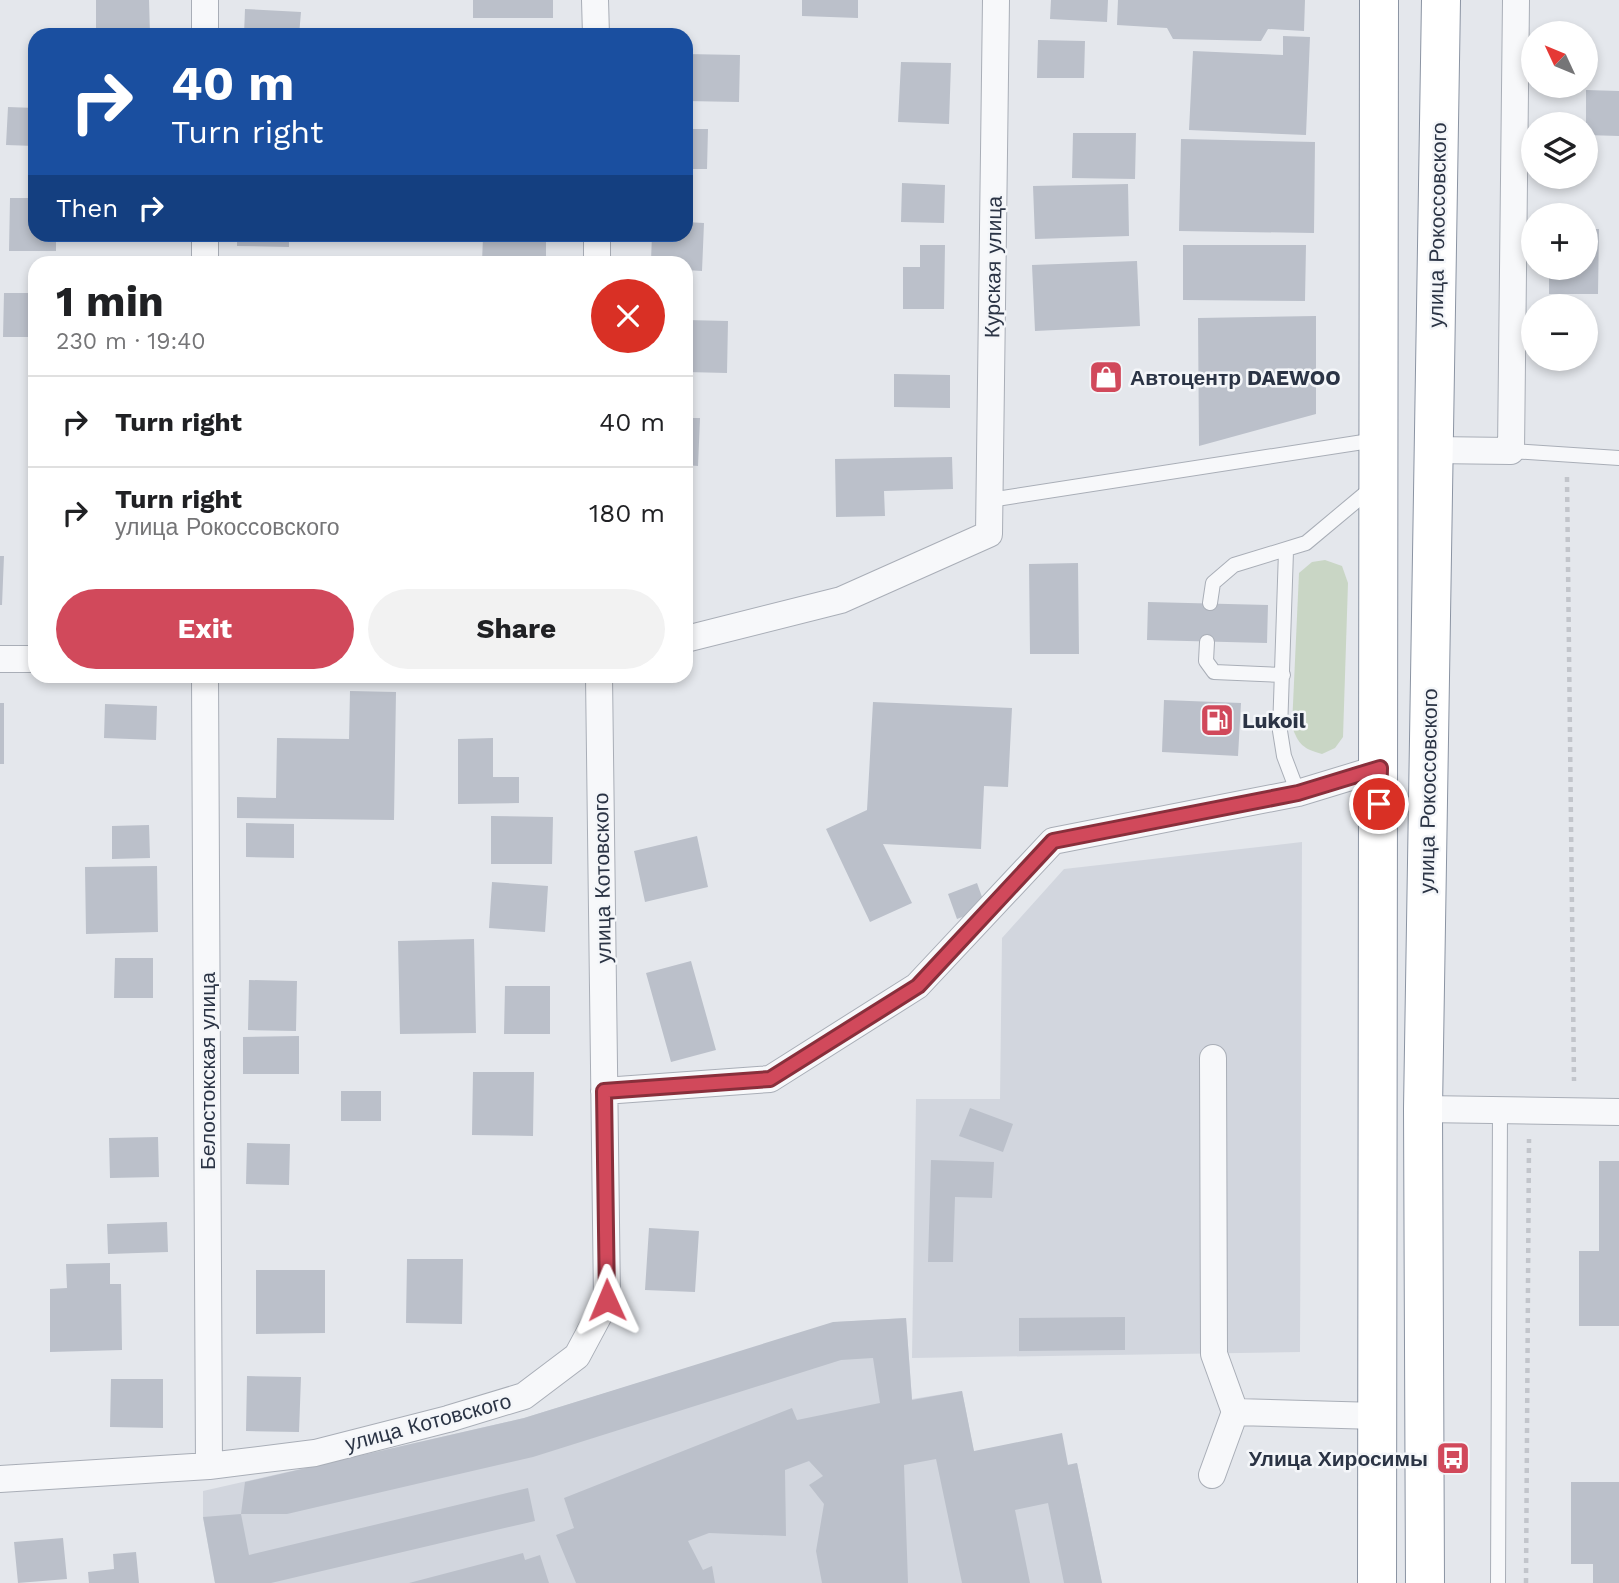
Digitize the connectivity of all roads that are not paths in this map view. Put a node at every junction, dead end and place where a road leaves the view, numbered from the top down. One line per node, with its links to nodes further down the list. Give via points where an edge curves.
1 (205, 0): 7 (street)
2 (595, 0): 8 (street)
3 (996, 0): 14 (street, Курская улица)
4 (1378, 0): 9 (highway)
5 (1441, 0): 10 (highway, улица Рокоссовского)
6 (1516, 0): 11 (street)
7 (205, 28)
8 (596, 28)
9 (1380, 440): 13 (highway); 14 (lane)
10 (1433, 450): 11 (street); 28 (highway, улица Рокоссовского)
11 (1511, 451): 12 (lane)
12 (1619, 458)
13 (1380, 482): 15 (lane, via 1306,543); 24 (highway)
14 (990, 500): 17 (street, Курская улица, via 989,534 841,600)
15 (1286, 551): 16 (lane, via 1234,565 1213,583); 21 (lane)
16 (1210, 603)
17 (693, 637)
18 (1207, 642): 21 (lane, via 1206,661 1214,672)
19 (0, 659): 20 (street)
20 (28, 659)
21 (1283, 675): 25 (lane, via 1281,746)
22 (205, 683): 33 (street, Белостокская улица)
23 (599, 683): 27 (street, улица Котовского)
24 (1380, 768): 25 (street); 32 (highway)
25 (1298, 793): 27 (street, via 1053,841 918,986 770,1079)
26 (1213, 1058): 31 (street, via 1214,1354)
27 (604, 1091): 33 (street, улица Котовского, via 607,1300 577,1356 524,1396 315,1453)
28 (1423, 1109): 29 (street); 37 (highway, улица Рокоссовского)
29 (1500, 1111): 30 (street); 38 (lane)
30 (1619, 1112)
31 (1235, 1412): 32 (street); 34 (street)
32 (1377, 1416): 36 (highway)
33 (209, 1465): 35 (street, улица Котовского)
34 (1212, 1475)
35 (0, 1479)
36 (1377, 1583)
37 (1425, 1583)
38 (1498, 1583)

